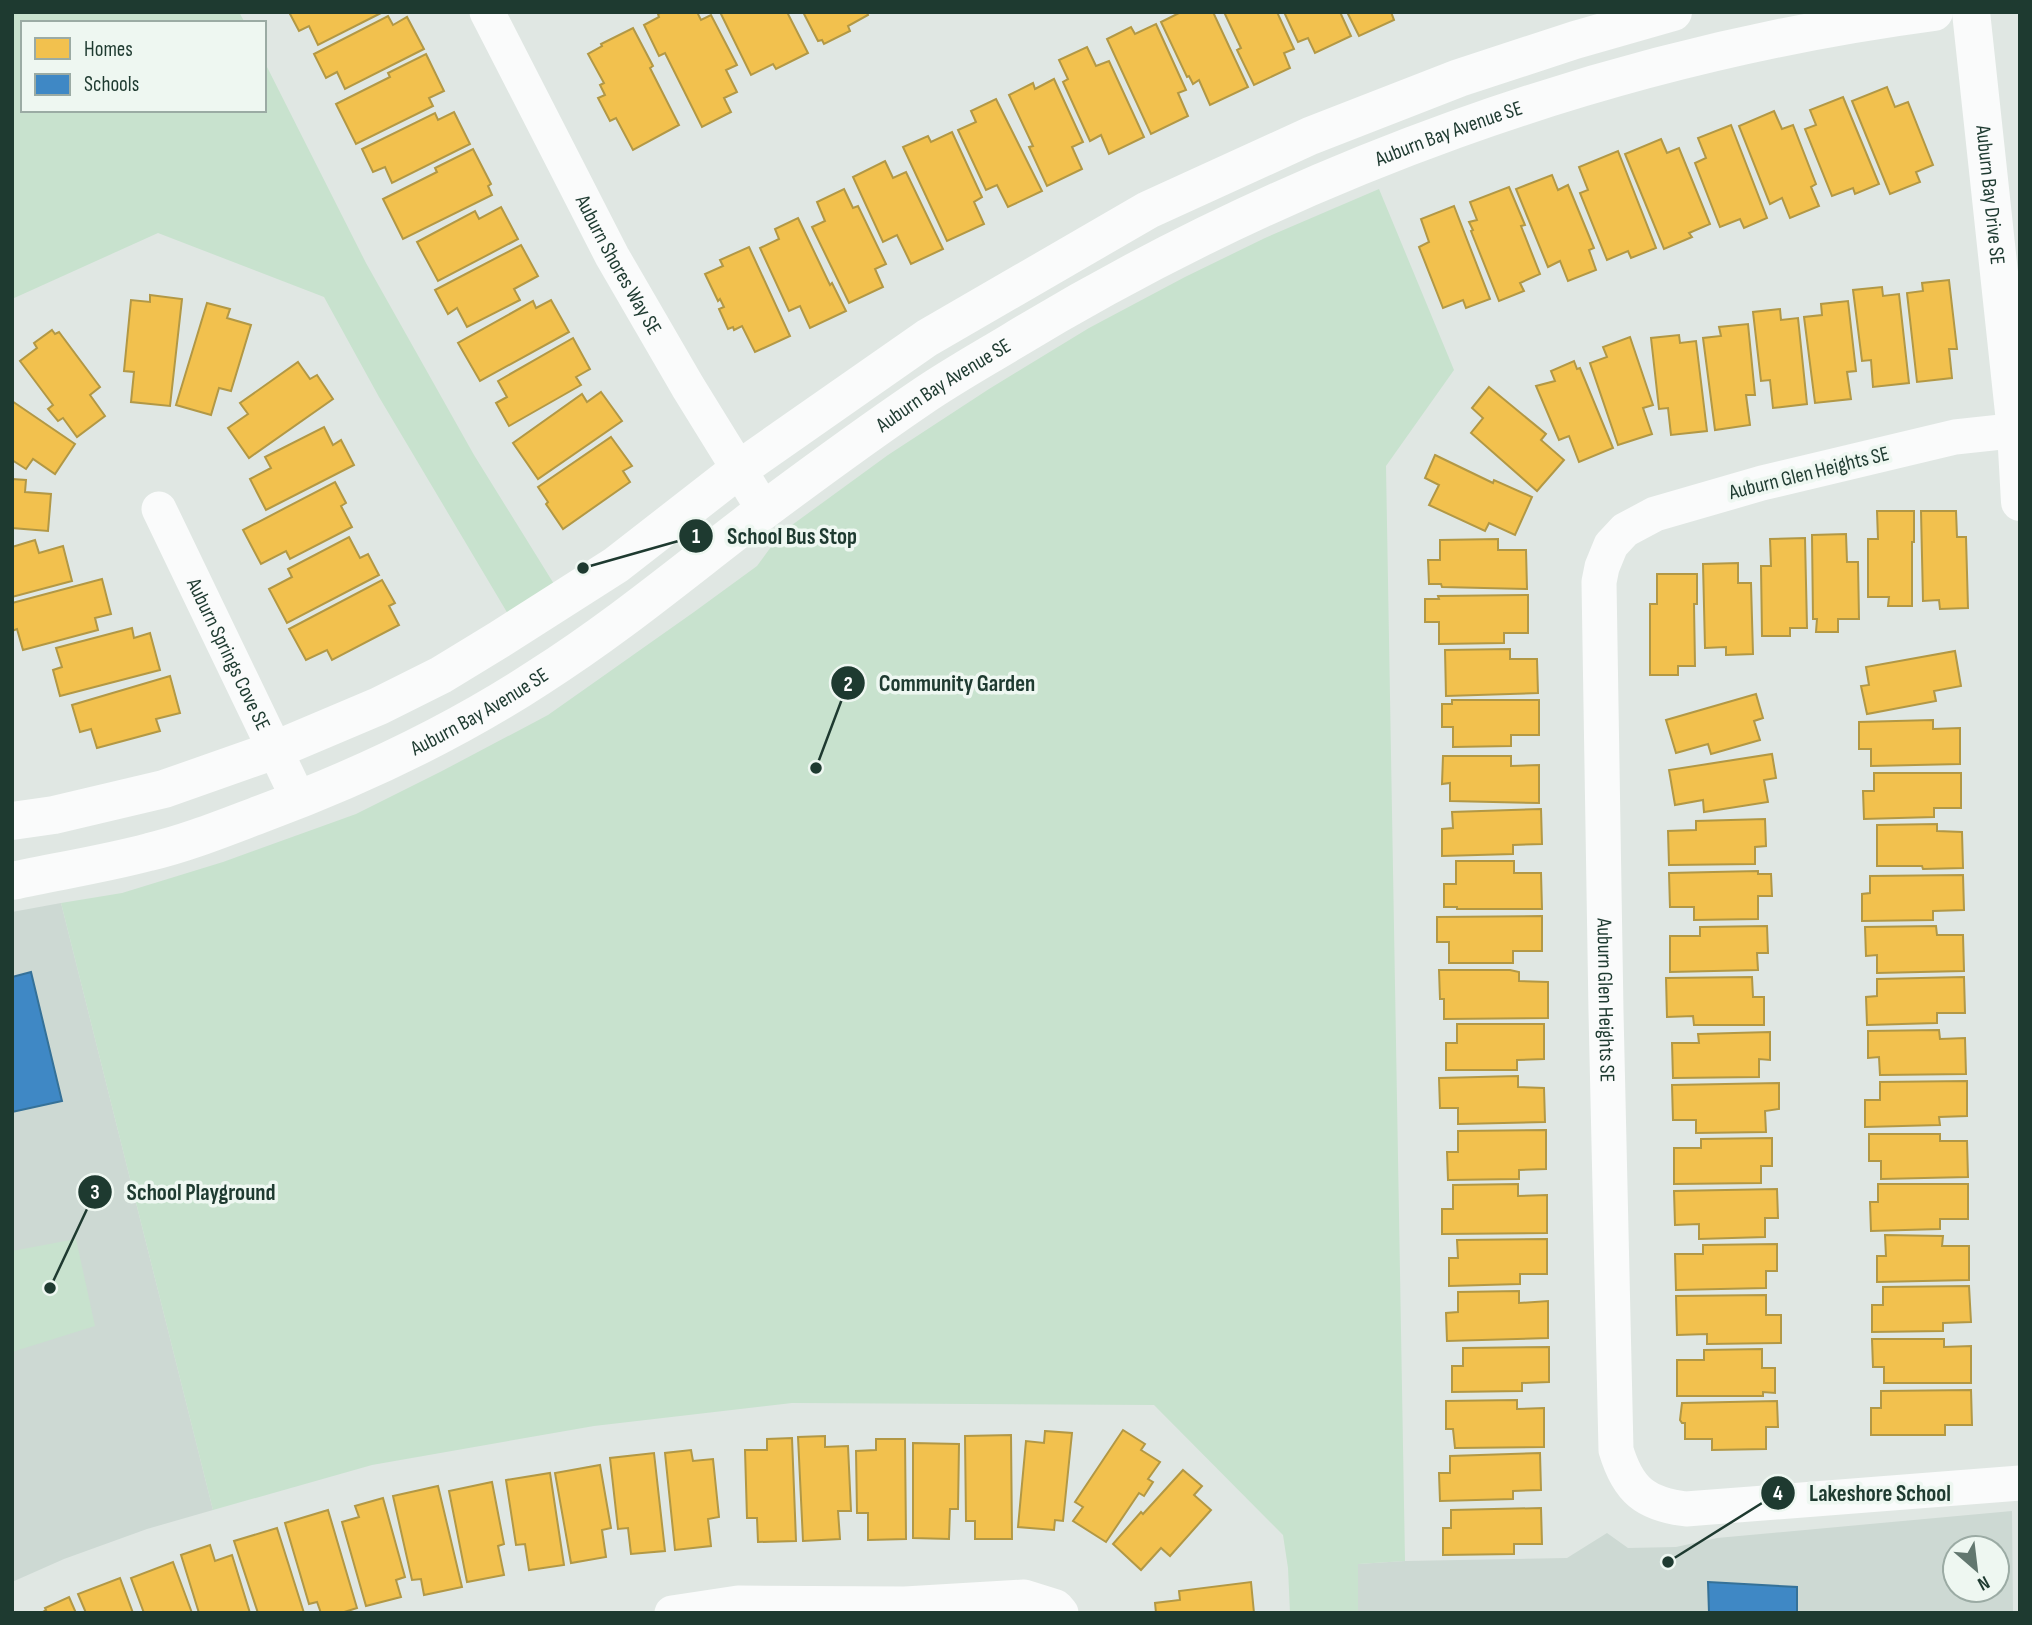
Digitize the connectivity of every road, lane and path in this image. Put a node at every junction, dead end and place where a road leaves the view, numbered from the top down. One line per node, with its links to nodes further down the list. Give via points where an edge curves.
1 (1673, 12): 6 (street, via 1460,78 1310,136 1148,211 927,338)
2 (1934, 12): 9 (street, Auburn Bay Avenue SE, via 1685,59 1442,134 1319,183 1083,298 922,396)
3 (1971, 12): 5 (street, Auburn Bay Drive SE)
4 (501, 17): 6 (street, Auburn Shores Way SE, via 612,256)
5 (2018, 430): 7 (street, Auburn Bay Drive SE); 14 (street, Auburn Glen Heights SE, via 1930,443 1655,514 1625,530 1611,545 1599,582 1616,1450 1623,1472 1638,1492 1663,1506 1686,1509)
6 (738, 470): 9 (street, Auburn Shores Way SE); 10 (street, via 616,565 441,675)
7 (2020, 502)
8 (159, 509): 10 (street, Auburn Springs Cove SE)
9 (764, 510): 11 (street, Auburn Bay Avenue SE, via 641,607 539,677 418,748)
10 (275, 750): 11 (street, Auburn Springs Cove SE); 12 (street, via 164,789)
11 (299, 800): 13 (street, Auburn Bay Avenue SE, via 151,852)
12 (12, 821)
13 (12, 881)
14 (2020, 1483)
15 (672, 1613): 16 (street, via 738,1603 905,1604 1024,1597 1056,1607)
16 (1060, 1613)

